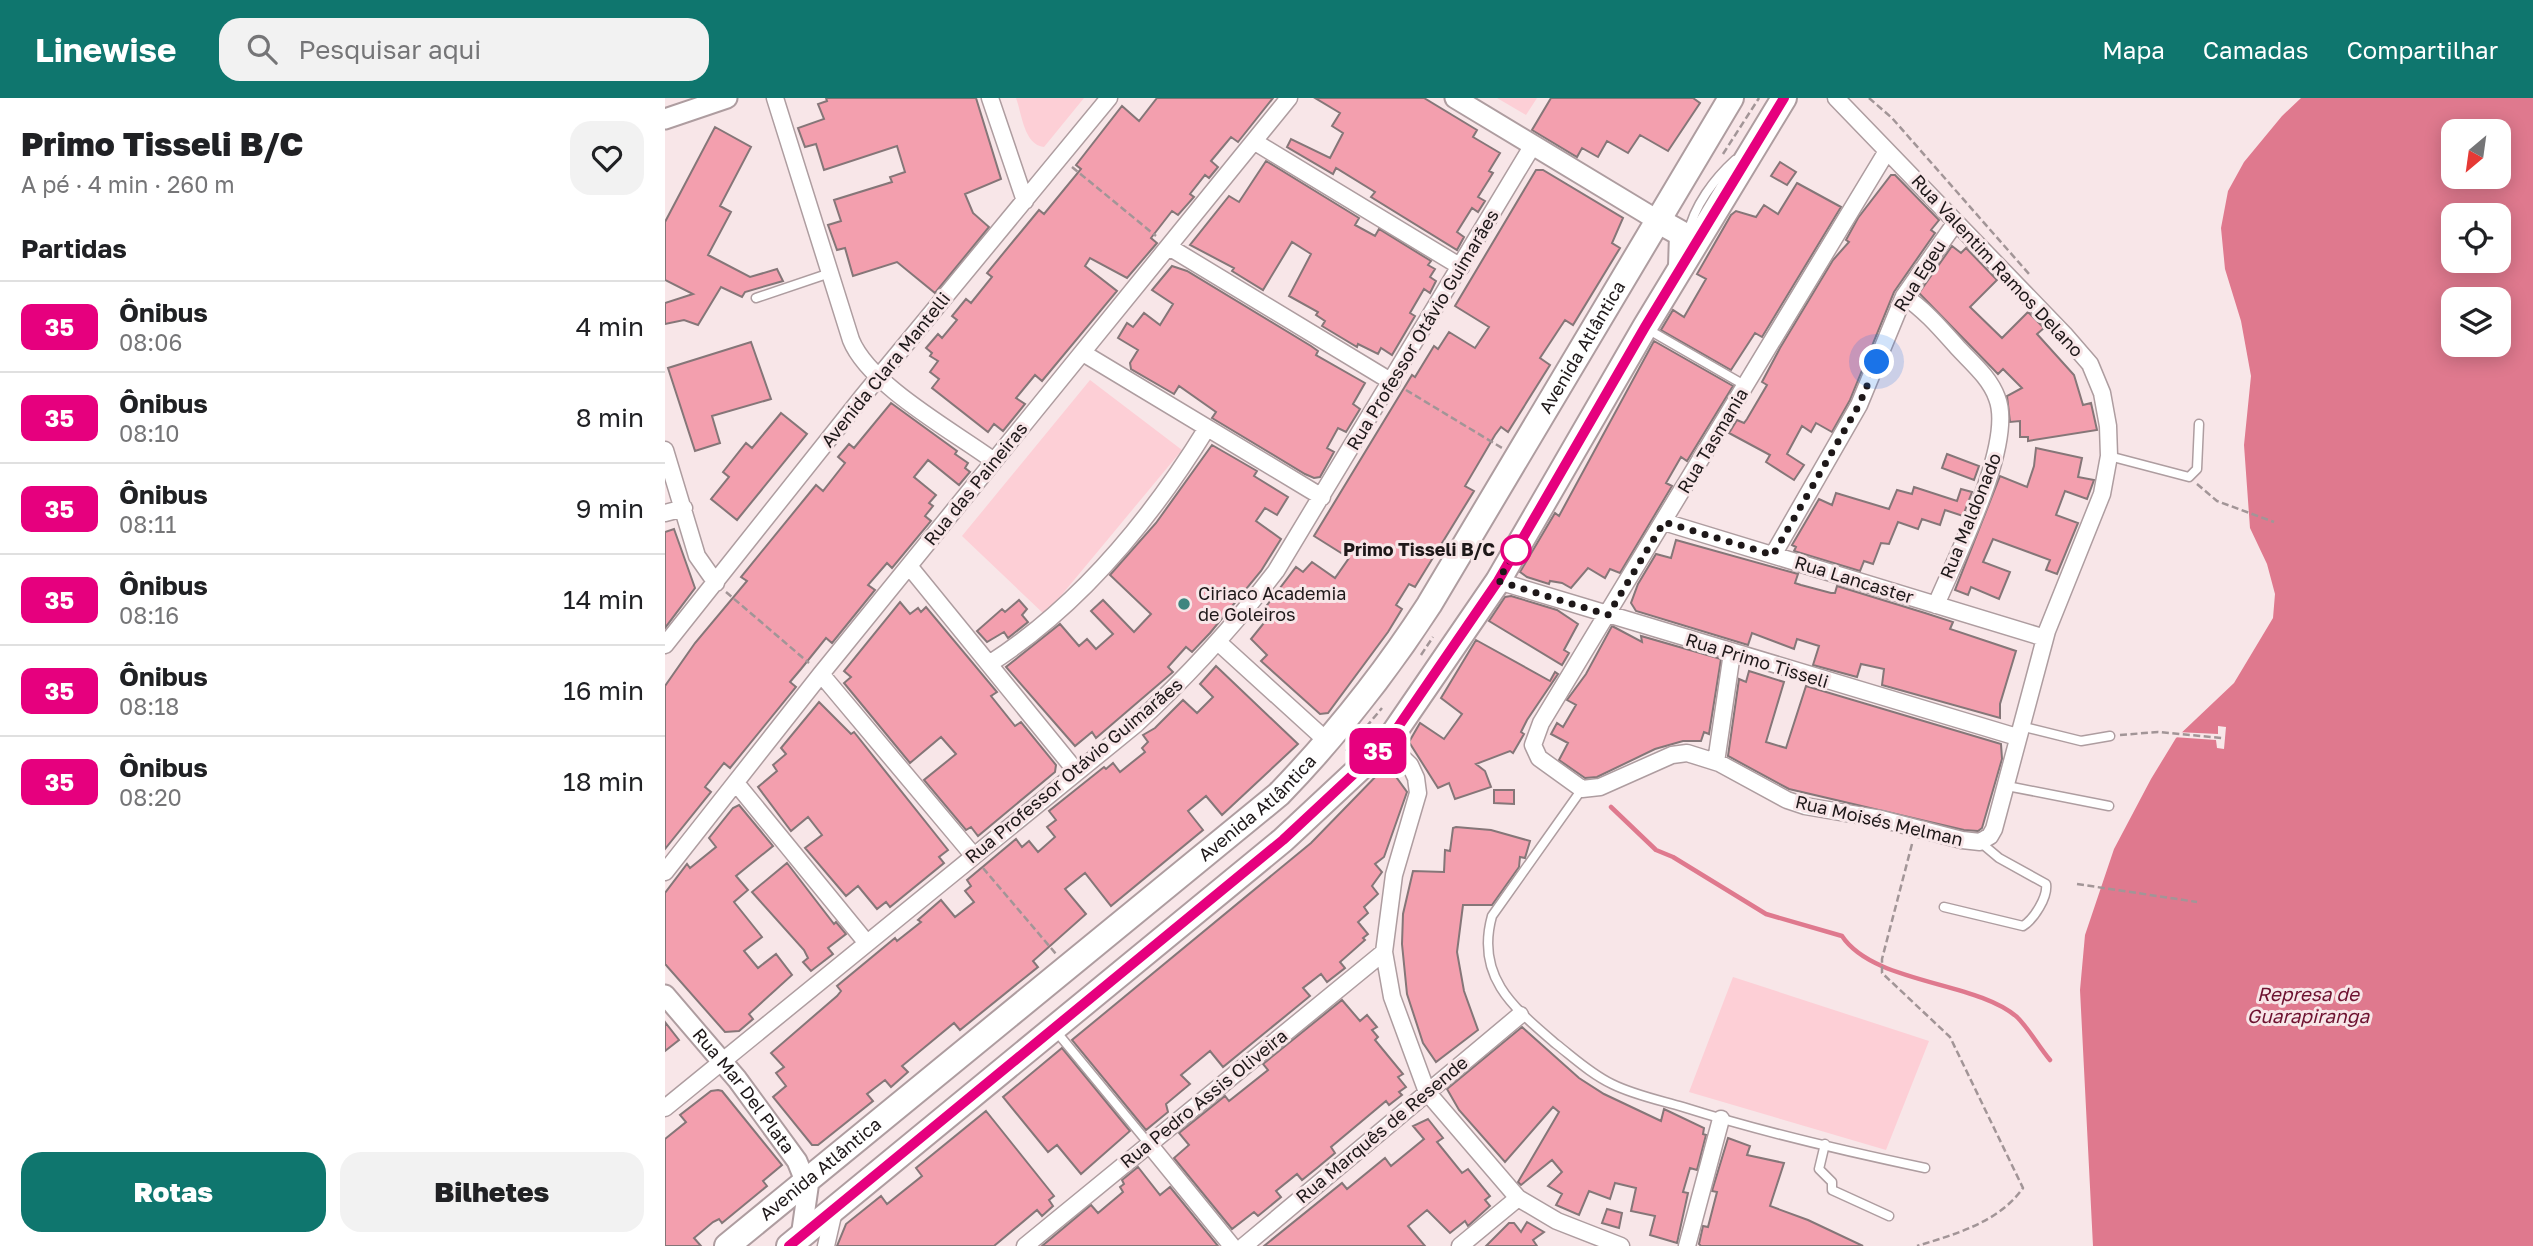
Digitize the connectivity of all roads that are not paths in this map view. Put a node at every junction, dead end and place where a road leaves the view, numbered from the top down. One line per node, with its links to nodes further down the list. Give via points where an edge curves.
1 (727, 98): 10 (street)
2 (775, 98): 20 (street)
3 (991, 98): 14 (street)
4 (1109, 98): 14 (street, Avenida Clara Mantelli)
5 (1289, 98): 11 (street, Rua das Paineiras)
6 (1731, 98): 15 (main road, Avenida Atlântica)
7 (1784, 98): 19 (main road)
8 (1836, 98): 13 (street, Rua Valentim Ramos Delano)
9 (1463, 100): 12 (street)
10 (665, 119)
11 (1255, 142): 17 (street, Rua das Paineiras); 18 (street)
12 (1533, 145): 15 (street); 18 (street, Rua Professor Otávio Guimarães)
13 (1887, 151): 16 (street, Rua Valentim Ramos Delano); 27 (street, Rua Tasmania)
14 (1025, 201): 25 (street, Avenida Clara Mantelli)
15 (1657, 220): 19 (main road, via 1682,234); 52 (main road, Avenida Atlântica, via 1417,624)
16 (1956, 222): 21 (street, Rua Egeu); 31 (street, Rua Valentim Ramos Delano, via 2090,363 2109,426)
17 (1169, 247): 24 (street, Rua das Paineiras); 26 (street)
18 (1461, 267): 26 (street, Rua Professor Otávio Guimarães)
19 (1681, 267): 23 (main road)
20 (830, 273): 22 (lane); 25 (street, via 855,351)
21 (1904, 296): 37 (street, Rua Egeu, via 1859,405); 41 (street, Rua Maldonado, via 1933,320 1991,384 2001,418 1992,468)
22 (756, 298)
23 (1645, 327): 27 (lane); 39 (main road)
24 (1083, 353): 29 (street); 32 (street, Rua das Paineiras)
25 (879, 379): 32 (street); 40 (street, Avenida Clara Mantelli)
26 (1392, 382): 33 (street, Rua Professor Otávio Guimarães)
27 (1746, 386): 36 (street, Rua Tasmania)
28 (2199, 424): 31 (lane, via 2197,469 2189,477)
29 (1207, 428): 33 (street); 47 (street, via 1120,549 1058,610)
30 (665, 450): 34 (street)
31 (2109, 456): 43 (street, Rua Valentim Ramos Delano, via 2102,494)
32 (994, 461): 38 (street, Rua das Paineiras)
33 (1322, 497): 44 (street, Rua Professor Otávio Guimarães, via 1276,571)
34 (684, 508): 35 (street); 40 (street, via 697,556)
35 (665, 513)
36 (1664, 522): 37 (street, Rua Lancaster); 42 (street, Rua Tasmania)
37 (1773, 555): 41 (street, Rua Lancaster)
38 (909, 566): 47 (street); 48 (street, Rua das Paineiras)
39 (1498, 581): 42 (street, Rua Primo Tisseli); 51 (main road)
40 (716, 583): 45 (street, Avenida Clara Mantelli)
41 (1935, 605): 43 (street, Rua Lancaster)
42 (1608, 615): 46 (street, Rua Primo Tisseli); 57 (street, Rua Tasmania, via 1552,703 1533,744 1539,758)
43 (2045, 638): 49 (street, Rua Valentim Ramos Delano)
44 (1219, 642): 52 (street); 54 (street, Rua Professor Otávio Guimarães, via 1135,725)
45 (665, 645)
46 (1733, 653): 49 (street, Rua Primo Tisseli); 53 (street)
47 (989, 664): 54 (street)
48 (821, 674): 55 (street, Rua das Paineiras); 60 (street)
49 (2018, 732): 50 (lane, via 2081,741); 56 (street, Rua Moisés Melman)
50 (2110, 736)
51 (1387, 743): 64 (street, via 1410,765 1418,793 1394,875); 67 (main road, via 1283,840)
52 (1336, 748): 75 (main road, Avenida Atlântica)
53 (1716, 762): 57 (street, Rua Moisés Melman, via 1687,753 1643,764 1600,787); 59 (street, Rua Moisés Melman, via 1805,807)
54 (1076, 771): 60 (street, Rua Professor Otávio Guimarães)
55 (736, 783): 61 (street, Rua das Paineiras); 63 (street)
56 (2007, 786): 58 (lane); 59 (street, Rua Moisés Melman, via 1994,829)
57 (1582, 789): 66 (lane, via 1492,916 1487,934 1494,978)
58 (2109, 806)
59 (1980, 842): 62 (lane, via 2046,884 2031,921 2023,926 2004,924)
60 (973, 855): 63 (street, Rua Professor Otávio Guimarães)
61 (665, 872)
62 (1944, 907)
63 (866, 942): 68 (street, Rua Professor Otávio Guimarães)
64 (1384, 952): 69 (street, via 1392,997); 72 (street, Rua Pedro Assis Oliveira)
65 (665, 995): 68 (street, Rua Mar Del Plata)
66 (1520, 1015): 69 (street, Rua Marquês de Resende); 71 (lane, via 1611,1084)
67 (1054, 1028): 72 (lane); 77 (main road)
68 (723, 1062): 70 (street, Rua Professor Otávio Guimarães); 75 (street, Rua Mar Del Plata)
69 (1427, 1092): 76 (street); 84 (street, Rua Marquês de Resende)
70 (665, 1108)
71 (1721, 1119): 73 (lane); 87 (street)
72 (1149, 1144): 82 (street, Rua Pedro Assis Oliveira); 83 (street)
73 (1825, 1144): 74 (lane); 78 (lane, via 1819,1169 1832,1182 1832,1190)
74 (1925, 1168)
75 (807, 1180): 79 (street); 80 (main road, Avenida Atlântica)
76 (1518, 1198): 85 (street); 86 (street, via 1557,1221)
77 (835, 1208): 79 (main road); 81 (street)
78 (1889, 1216)
79 (798, 1243)
80 (727, 1246)
81 (826, 1246)
82 (1025, 1246)
83 (1232, 1246)
84 (1244, 1246)
85 (1460, 1246)
86 (1621, 1246)
87 (1687, 1246)

